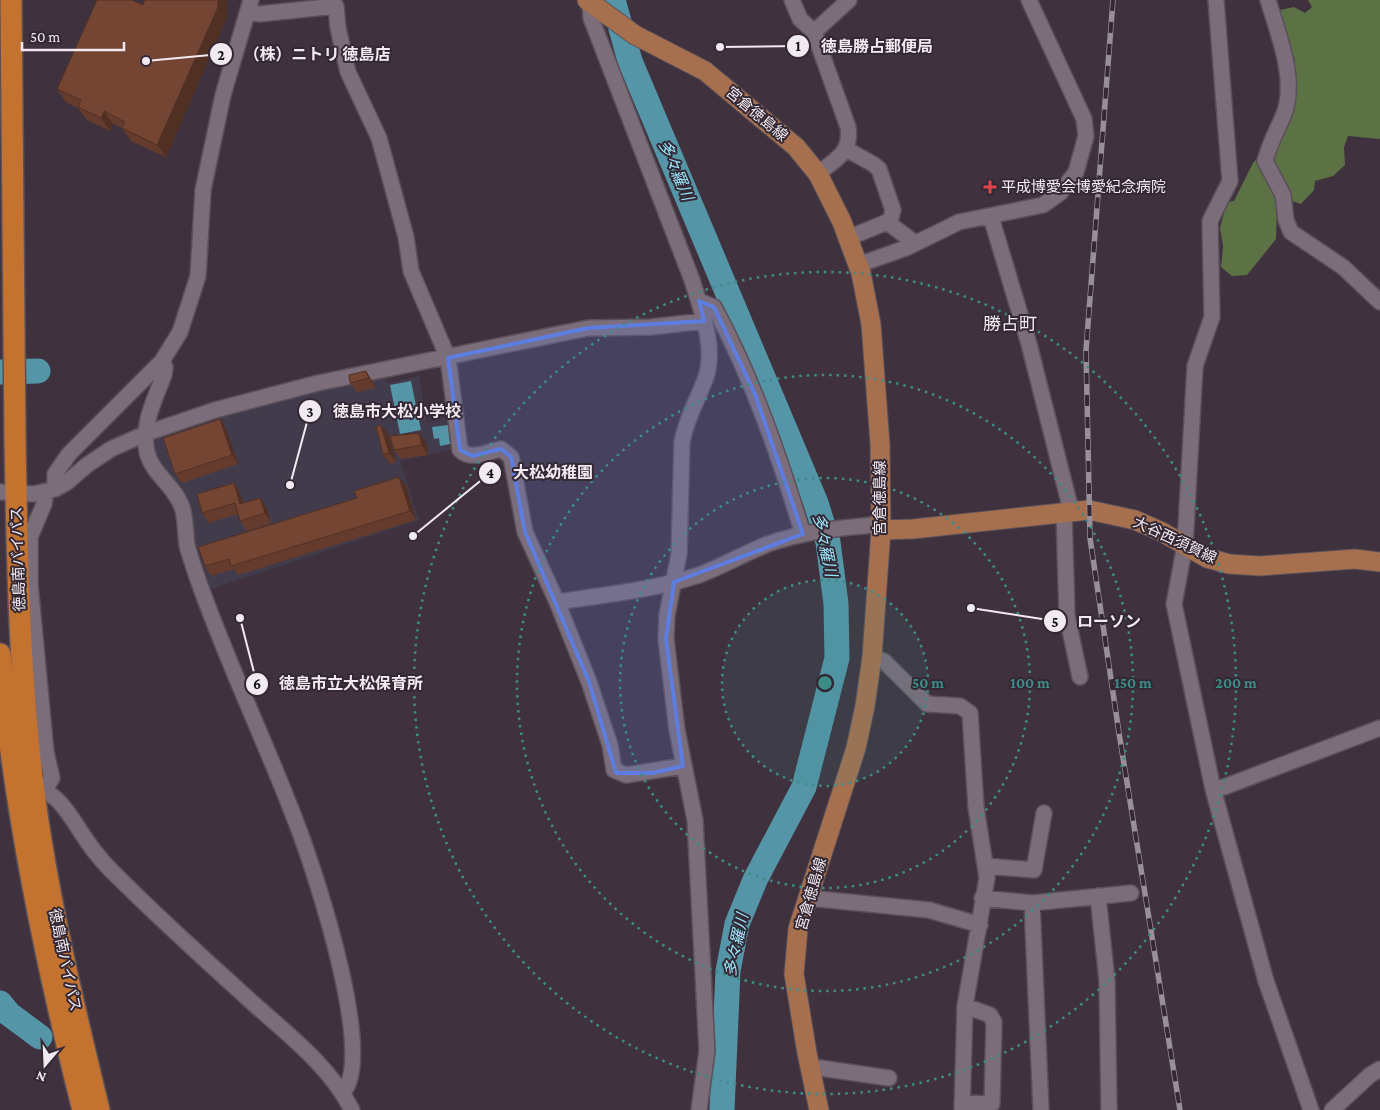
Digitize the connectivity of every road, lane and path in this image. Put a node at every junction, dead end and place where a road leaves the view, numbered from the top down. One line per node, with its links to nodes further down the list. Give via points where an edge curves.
1 (10, 0): 24 (highway, 徳島南バイパス)
2 (792, 0): 9 (street, via 800,19)
3 (848, 0): 9 (street)
4 (1029, 0): 12 (street, via 1084,119 1086,136 1076,172 1060,193 1043,205)
5 (1216, 0): 28 (street, via 1230,181 1210,221 1212,317 1195,366)
6 (1268, 0): 18 (street, via 1286,65 1288,91 1284,113 1270,141 1265,161 1283,195 1286,220 1291,232 1343,267)
7 (593, 5): 11 (main road, 宮倉徳島線, via 635,35 705,70 796,147); 17 (street, via 591,18)
8 (250, 6): 20 (street, via 259,14 336,6 348,72 379,138 406,238 411,270); 21 (street, via 223,95 203,190 198,276 180,332)
9 (814, 32): 10 (street, via 848,127 850,139)
10 (846, 149): 11 (street); 13 (street, via 879,169 892,210)
11 (818, 174): 14 (main road, 宮倉徳島線)
12 (992, 217): 15 (street, via 959,222); 25 (street, via 1029,344)
13 (887, 222): 14 (street); 15 (street)
14 (848, 238): 16 (main road, 宮倉徳島線)
15 (915, 243): 16 (street)
16 (858, 264): 26 (main road, 宮倉徳島線, via 871,324 880,444)
17 (698, 300): 19 (street); 27 (street, via 714,307 733,342)
18 (1380, 302)
19 (704, 321): 20 (street, via 651,327 588,328); 30 (street, via 710,358 682,442 679,554)
20 (448, 358): 22 (street, via 318,383 215,410); 31 (street, via 460,450 472,456 500,449 511,457 525,532)
21 (162, 361): 22 (street, via 164,375 150,410); 23 (street, via 69,454 55,474)
22 (147, 433): 23 (street, via 111,449 66,483); 52 (street, via 150,461 181,505 187,545 196,574 300,832 330,930 346,993 353,1042 350,1085)
23 (51, 490): 24 (street); 38 (street, via 30,537 30,584 46,752 52,778)
24 (8, 493): 38 (highway, 徳島南バイパス)
25 (1068, 511): 26 (main road, 大谷西須賀線); 28 (main road, 大谷西須賀線, via 1096,511 1135,520); 34 (street, via 1067,616)
26 (881, 530): 27 (street, via 872,524); 33 (main road, 宮倉徳島線)
27 (807, 534): 30 (street, via 769,544 701,574)
28 (1185, 545): 29 (main road, 大谷西須賀線, via 1207,558 1229,564 1260,566 1355,559); 39 (street, via 1174,604)
29 (1380, 562)
30 (674, 582): 31 (street); 37 (street, via 666,639)
31 (557, 602): 37 (street, via 603,721 614,770 626,775)
32 (0, 654): 35 (highway, 徳島南バイパス)
33 (872, 657): 41 (street, via 884,661 927,704 960,706 970,713 976,808); 44 (main road, 宮倉徳島線, via 856,748)
34 (1080, 677)
35 (3, 720): 38 (highway, 徳島南バイパス)
36 (1380, 728): 39 (street, via 1308,757)
37 (683, 766): 57 (street, via 695,820 706,1016 707,1051)
38 (31, 787): 52 (street, via 64,806 109,869 151,911 316,1059); 54 (highway, 徳島南バイパス, via 37,914); 55 (highway, 徳島南バイパス, via 54,910)
39 (1213, 789): 61 (street, via 1266,981)
40 (1044, 813): 41 (street, via 1034,870)
41 (986, 866): 45 (street)
42 (1131, 893): 43 (street)
43 (1098, 896): 46 (street); 60 (street, via 1107,981)
44 (808, 898): 47 (street, via 929,910); 50 (main road, 宮倉徳島線, via 798,930 794,974)
45 (982, 898): 46 (street); 47 (street)
46 (1032, 903): 59 (street)
47 (980, 925): 48 (street)
48 (966, 1006): 53 (street); 53 (street, via 990,1015 994,1022 992,1104)
49 (1380, 1069): 62 (street)
50 (810, 1070): 51 (street, via 820,1068); 58 (main road, 宮倉徳島線)
51 (889, 1078)
52 (343, 1092): 56 (street)
53 (962, 1107)
54 (83, 1110)
55 (99, 1110)
56 (352, 1110)
57 (699, 1110)
58 (819, 1110)
59 (1041, 1110)
60 (1109, 1110)
61 (1311, 1110)
62 (1332, 1110)

